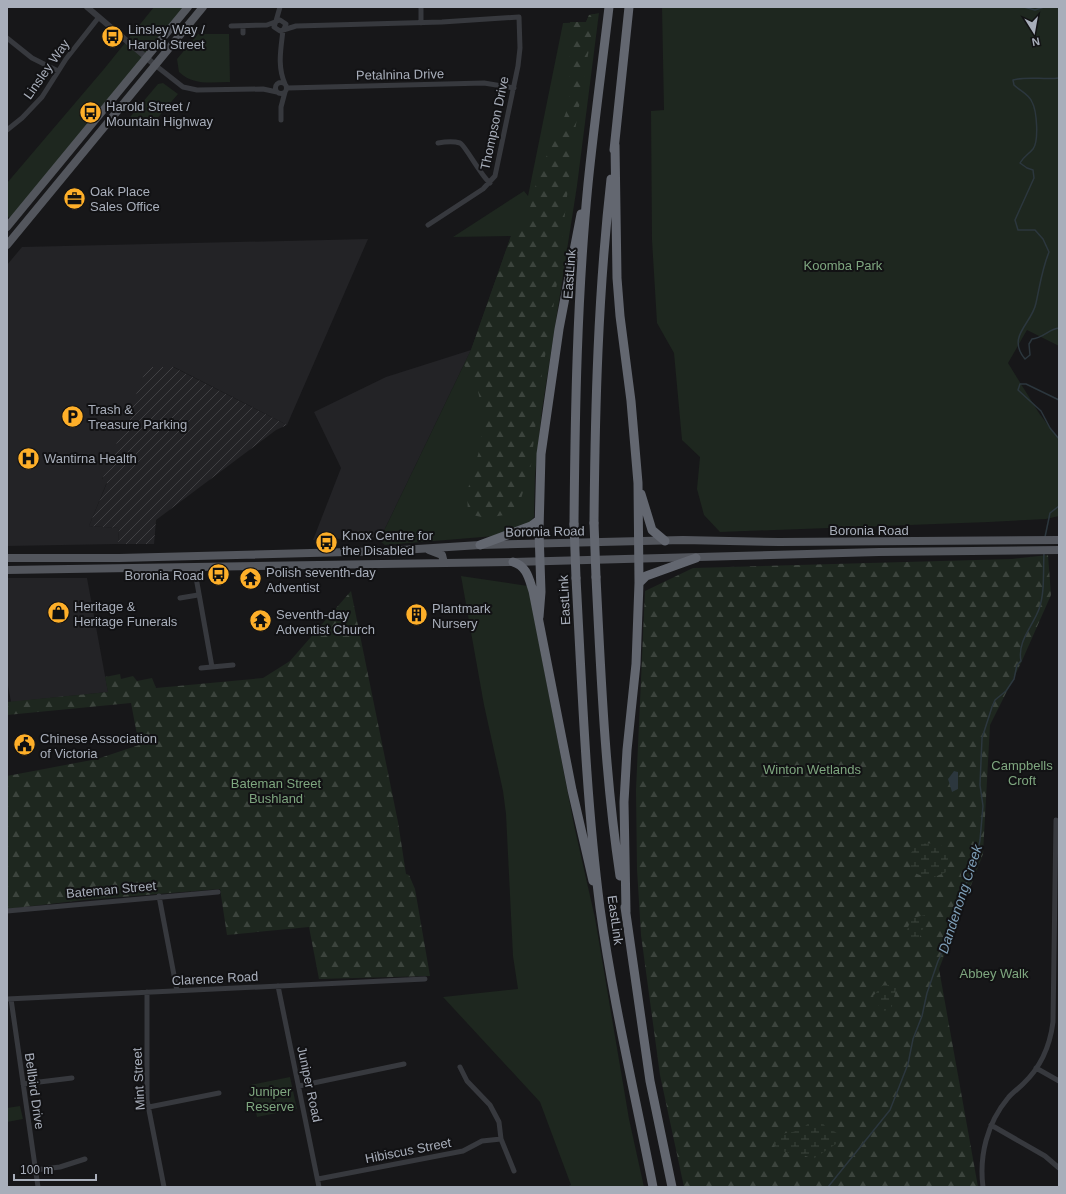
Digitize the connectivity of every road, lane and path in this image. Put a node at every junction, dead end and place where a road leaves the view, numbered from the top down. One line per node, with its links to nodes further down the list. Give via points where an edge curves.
1 (87, 7): 8 (street)
2 (188, 7): 21 (main road)
3 (203, 7): 22 (main road)
4 (421, 7): 11 (street)
5 (609, 7): 38 (highway, EastLink)
6 (629, 7): 35 (highway, EastLink)
7 (280, 9): 9 (street); 10 (street)
8 (99, 17): 21 (street); 23 (street, Linsley Way)
9 (284, 21): 10 (street); 15 (street); 17 (street)
10 (275, 22): 14 (street); 16 (street)
11 (421, 23): 15 (street); 27 (street, Thompson Drive, via 519,17 520,52)
12 (231, 26): 13 (street)
13 (243, 26): 14 (street); 18 (street)
14 (267, 26): 16 (street)
15 (296, 26): 17 (street)
16 (275, 29): 17 (street); 20 (street)
17 (284, 30): 20 (street)
18 (243, 34)
19 (7, 38): 23 (street, via 32,58)
20 (281, 43): 24 (street)
21 (147, 57): 22 (street); 33 (main road)
22 (155, 65): 28 (street, via 187,89); 36 (main road)
23 (58, 71): 32 (street, Linsley Way, via 37,104)
24 (280, 73): 25 (street); 26 (street)
25 (277, 84): 26 (street, via 282,83); 28 (street); 29 (street)
26 (286, 88): 27 (street, Petalnina Drive, via 484,83); 29 (street, via 280,94); 30 (street)
27 (514, 88): 37 (street, Thompson Drive, via 498,169)
28 (263, 89): 29 (street)
29 (277, 92): 30 (street)
30 (281, 107): 31 (street)
31 (281, 120)
32 (7, 130)
33 (79, 140): 36 (main road); 40 (main road)
34 (438, 143): 37 (street, via 455,142 463,145)
35 (614, 145): 42 (highway, via 620,316); 77 (highway, EastLink, bridge, via 604,240 598,336 594,523 605,746 614,834)
36 (88, 147): 41 (main road)
37 (490, 183): 39 (street, Thompson Drive)
38 (588, 184): 43 (highway, via 570,264 546,411 541,454); 75 (highway, EastLink, bridge, via 577,356 574,524 587,770)
39 (428, 225)
40 (7, 227)
41 (7, 245)
42 (638, 483): 45 (highway); 46 (highway, via 652,530)
43 (539, 520): 48 (highway); 49 (highway, via 531,526)
44 (1056, 540): 47 (main road, Boronia Road)
45 (638, 541): 46 (main road, Boronia Road); 48 (main road, Boronia Road); 57 (highway)
46 (665, 541): 47 (main road, Boronia Road)
47 (879, 542): 53 (main road)
48 (540, 543): 49 (main road, Boronia Road); 60 (highway)
49 (480, 545): 50 (main road, Boronia Road)
50 (426, 549): 52 (main road, Boronia Road); 58 (main road, via 442,555)
51 (1056, 550): 53 (main road, Boronia Road)
52 (376, 551): 54 (main road, Boronia Road); 61 (main road)
53 (879, 552): 56 (main road, Boronia Road)
54 (292, 554): 55 (main road, Boronia Road); 63 (main road)
55 (7, 558)
56 (696, 558): 57 (main road, Boronia Road); 65 (highway, via 646,576)
57 (639, 559): 60 (main road, Boronia Road); 65 (highway)
58 (444, 562): 59 (main road, Boronia Road); 61 (main road, Boronia Road)
59 (513, 562): 60 (main road, Boronia Road); 68 (highway, via 521,566 526,573)
60 (540, 562): 68 (highway)
61 (376, 564): 63 (main road, Boronia Road)
62 (194, 566): 63 (main road, Boronia Road); 64 (main road, Boronia Road); 66 (street)
63 (298, 566)
64 (7, 570)
65 (639, 583): 77 (highway, via 636,664 624,802)
66 (198, 595): 67 (street); 70 (street)
67 (180, 598)
68 (539, 617): 75 (highway, via 572,790)
69 (232, 665): 70 (street)
70 (212, 667): 71 (street)
71 (201, 668)
72 (1056, 820): 78 (street)
73 (218, 892): 74 (street, Bateman Street)
74 (159, 896): 76 (street, Bateman Street); 81 (street)
75 (600, 907): 103 (highway, EastLink, via 620,1031)
76 (7, 911)
77 (626, 912): 104 (highway, EastLink, via 650,1081)
78 (1056, 969): 86 (street, via 1052,1036)
79 (425, 979): 80 (street, Clarence Road)
80 (278, 986): 81 (street, Clarence Road); 90 (street, Juniper Road)
81 (177, 991): 82 (street, Clarence Road)
82 (147, 992): 83 (street, Clarence Road); 92 (street, Mint Street)
83 (9, 999): 89 (street, Bellbird Drive)
84 (404, 1064): 90 (street)
85 (460, 1067): 94 (street, via 467,1081 490,1105 499,1122)
86 (1036, 1068): 88 (street); 93 (street, via 1007,1099)
87 (72, 1078): 89 (street)
88 (1059, 1081)
89 (23, 1084): 97 (street, Bellbird Drive)
90 (299, 1086): 99 (street, Juniper Road)
91 (219, 1093): 92 (street)
92 (149, 1107): 101 (street, Mint Street)
93 (991, 1125): 96 (street, via 1045,1156); 105 (street, via 983,1159)
94 (501, 1139): 98 (street); 99 (street, Hibiscus Street, via 482,1141 462,1151)
95 (85, 1159): 97 (street, via 60,1168)
96 (1059, 1168)
97 (36, 1170): 100 (street, Bellbird Drive)
98 (514, 1171)
99 (318, 1179): 102 (street, Juniper Road)
100 (38, 1187)
101 (164, 1187)
102 (319, 1187)
103 (653, 1187)
104 (672, 1187)
105 (983, 1187)

